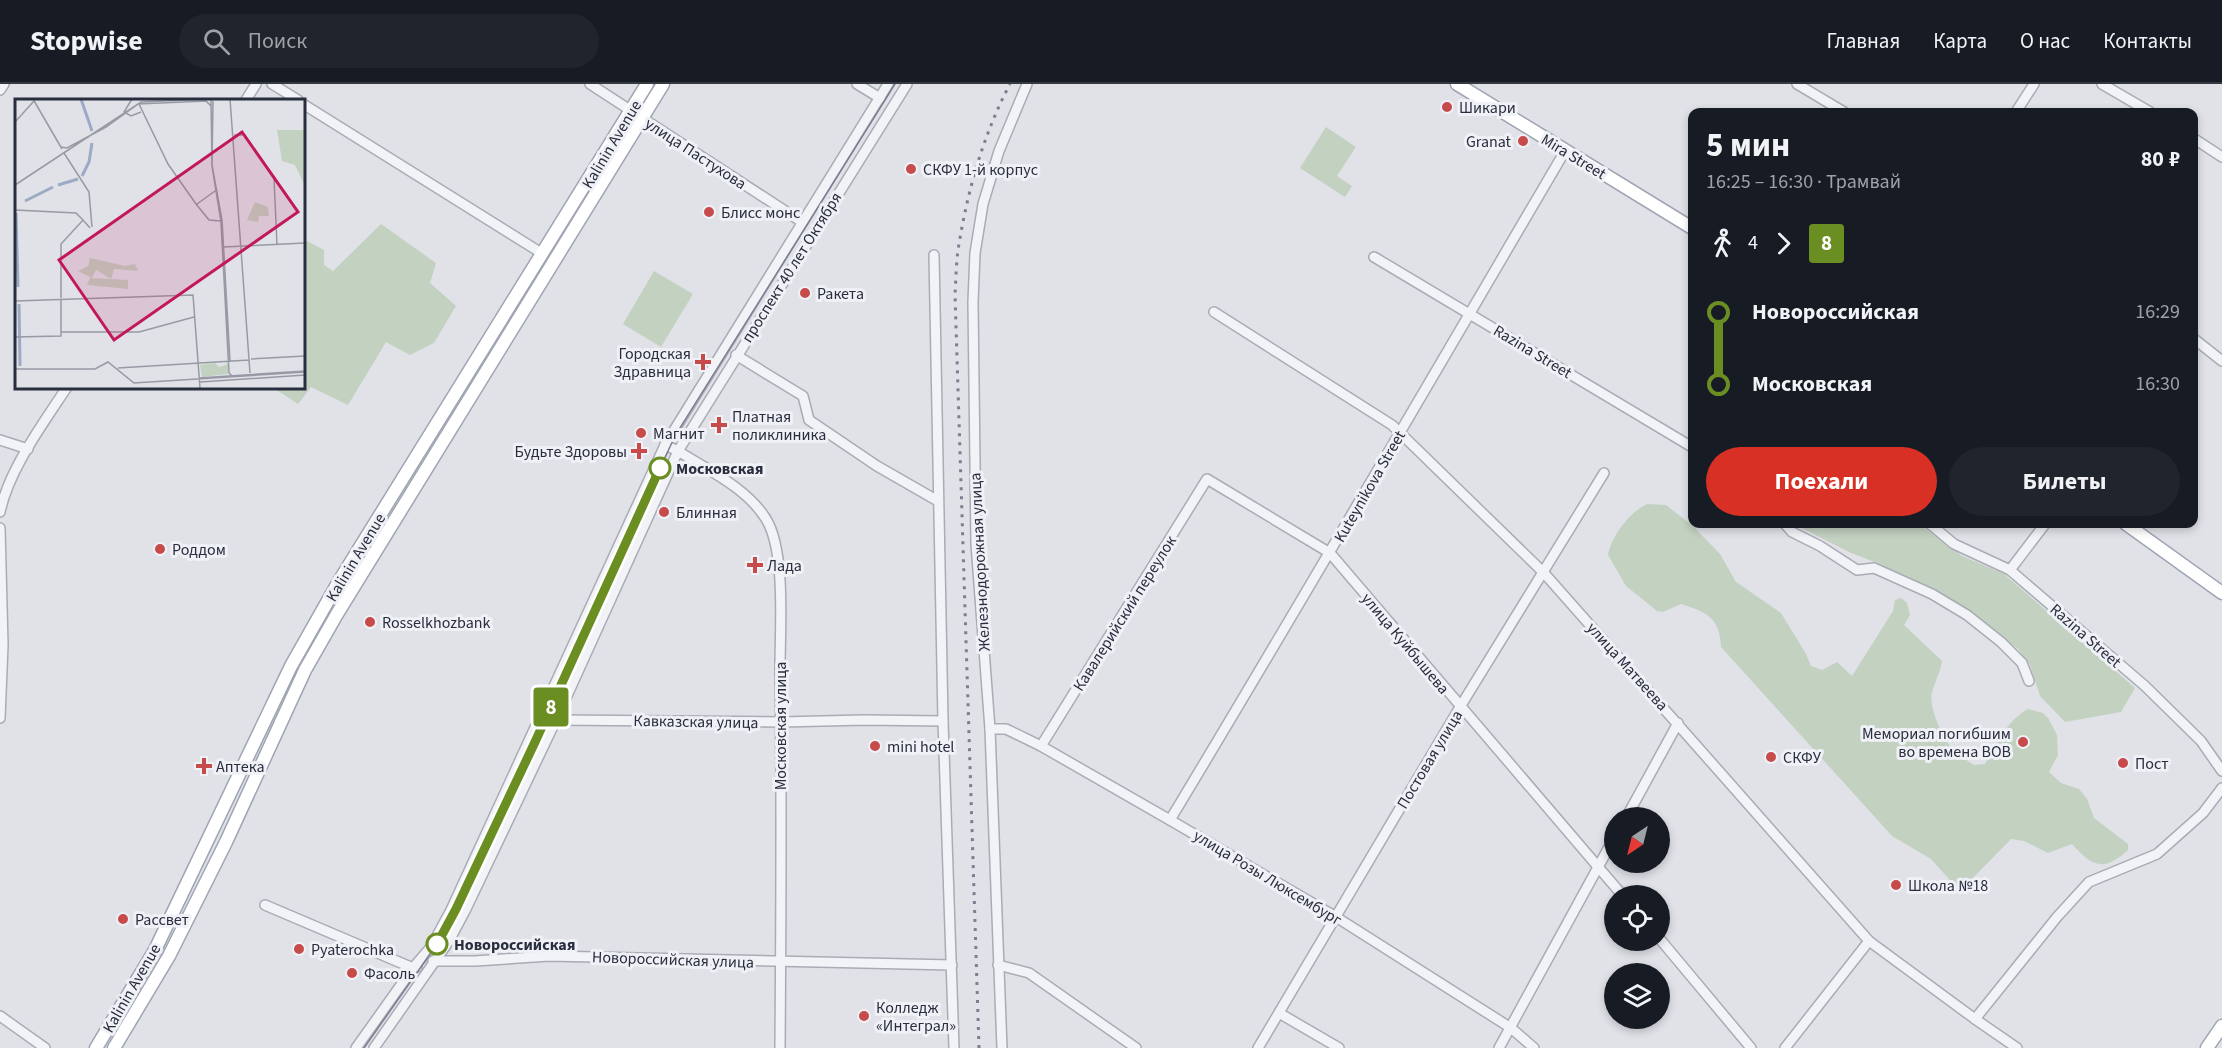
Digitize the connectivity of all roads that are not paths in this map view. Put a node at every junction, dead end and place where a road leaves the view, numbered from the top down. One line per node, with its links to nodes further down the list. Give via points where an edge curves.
1 (4, 84): 15 (street)
2 (256, 84): 17 (street)
3 (272, 84): 18 (street)
4 (590, 84): 23 (street, улица Пастухова)
5 (647, 84): 23 (main road, Kalinin Avenue)
6 (663, 84): 24 (main road, Kalinin Avenue)
7 (857, 84): 16 (street)
8 (888, 84): 16 (street, проспект 40 лет Октября)
9 (907, 84): 36 (street, проспект 40 лет Октября)
10 (1027, 84): 66 (street, Железнодорожная улица, via 999,151 983,204 975,253 976,543)
11 (1457, 84): 26 (main road, Mira Street)
12 (1797, 84): 20 (street)
13 (2034, 84): 21 (street)
14 (2102, 84): 22 (street)
15 (0, 90)
16 (880, 98): 28 (street, проспект 40 лет Октября)
17 (247, 99)
18 (296, 99)
19 (304, 105): 30 (street)
20 (1837, 108)
21 (2019, 108)
22 (2143, 108)
23 (630, 111): 24 (street, улица Пастухова); 30 (main road, Kalinin Avenue)
24 (642, 118): 28 (street, улица Пастухова); 91 (main road, Kalinin Avenue, via 305,670 169,956)
25 (2198, 141): 27 (street)
26 (1565, 151): 29 (main road, Mira Street); 34 (street, Kuteynikova Street)
27 (2222, 157)
28 (802, 222): 41 (street, проспект 40 лет Октября)
29 (1688, 226)
30 (543, 254): 90 (main road, Kalinin Avenue, via 338,583 291,666 155,950)
31 (934, 255): 47 (street)
32 (1374, 257): 34 (street, Razina Street)
33 (1214, 312): 39 (street, улица Матвеева)
34 (1469, 312): 39 (street, Kuteynikova Street); 42 (street, Razina Street)
35 (2198, 342): 37 (street)
36 (736, 355): 44 (street, проспект 40 лет Октября); 47 (street, via 803,396 809,420)
37 (2222, 361)
38 (66, 388): 43 (street)
39 (1400, 433): 54 (street, Kuteynikova Street); 56 (street, улица Матвеева)
40 (0, 440): 43 (street)
41 (665, 445): 44 (street); 83 (street, проспект 40 лет Октября, via 451,910 431,947)
42 (1688, 445)
43 (28, 449): 48 (street, via 4,494)
44 (678, 451): 62 (street, проспект 40 лет Октября); 64 (street, Московская улица, via 747,496 767,521 777,552 780,592)
45 (1605, 473): 56 (street, Постовая улица)
46 (1207, 479): 54 (street, улица Куйбышева); 67 (street, Кавалерийский переулок)
47 (938, 501): 63 (street)
48 (0, 512)
49 (0, 528): 57 (street)
50 (1788, 528): 59 (street, via 1857,570 1874,568 1967,615 2022,663)
51 (1935, 528): 55 (street, Razina Street, via 1954,544)
52 (2042, 528): 55 (street)
53 (2132, 528): 58 (main road)
54 (1330, 553): 60 (street, улица Куйбышева); 71 (street, Kuteynikova Street)
55 (2010, 570): 68 (street, Razina Street, via 2145,686 2201,741)
56 (1544, 573): 60 (street, Постовая улица); 65 (street, улица Матвеева)
57 (1, 578): 61 (street)
58 (2222, 593)
59 (2029, 681)
60 (1460, 707): 73 (street, улица Куйбышева); 76 (street, Постовая улица)
61 (0, 718)
62 (556, 720): 64 (street, Кавказская улица); 79 (street, проспект 40 лет Октября, via 465,911)
63 (943, 721): 64 (street, Кавказская улица); 81 (street)
64 (781, 722): 80 (street, Московская улица)
65 (1678, 723): 70 (street); 77 (street, улица Матвеева)
66 (990, 729): 67 (street, улица Розы Люксембург, via 1006,729); 82 (street, Железнодорожная улица)
67 (1041, 746): 71 (street, улица Розы Люксембург)
68 (2222, 771)
69 (2222, 788): 86 (street, via 2203,813 2157,854 2089,882)
70 (1632, 807)
71 (1170, 820): 76 (street, улица Розы Люксембург)
72 (1604, 857): 73 (street)
73 (1599, 866): 74 (street, улица Куйбышева); 88 (street)
74 (1614, 885)
75 (265, 904): 83 (street)
76 (1336, 917): 84 (street, Постовая улица); 88 (street, улица Розы Люксембург)
77 (1869, 941): 86 (street, улица Матвеева); 103 (street)
78 (1670, 951): 102 (street)
79 (435, 960): 80 (street, Новороссийская улица, via 549,956); 83 (street, Новороссийская улица); 93 (street, проспект 40 лет Октября)
80 (781, 962): 81 (street, Новороссийская улица); 94 (street, Московская улица)
81 (952, 965): 95 (street)
82 (998, 966): 96 (street, Железнодорожная улица); 97 (street, via 1029,973)
83 (413, 968): 92 (street, проспект 40 лет Октября)
84 (1279, 1013): 98 (street, Постовая улица); 99 (street)
85 (0, 1016): 89 (street)
86 (1975, 1019): 104 (street, улица Матвеева)
87 (2222, 1026): 105 (main road)
88 (1511, 1028): 100 (street); 101 (street, улица Розы Люксембург)
89 (45, 1048)
90 (96, 1048)
91 (114, 1048)
92 (356, 1048)
93 (374, 1048)
94 (780, 1048)
95 (954, 1048)
96 (1002, 1048)
97 (1136, 1048)
98 (1258, 1048)
99 (1340, 1048)
100 (1499, 1048)
101 (1534, 1048)
102 (1751, 1048)
103 (1785, 1048)
104 (2017, 1048)
105 (2206, 1048)

